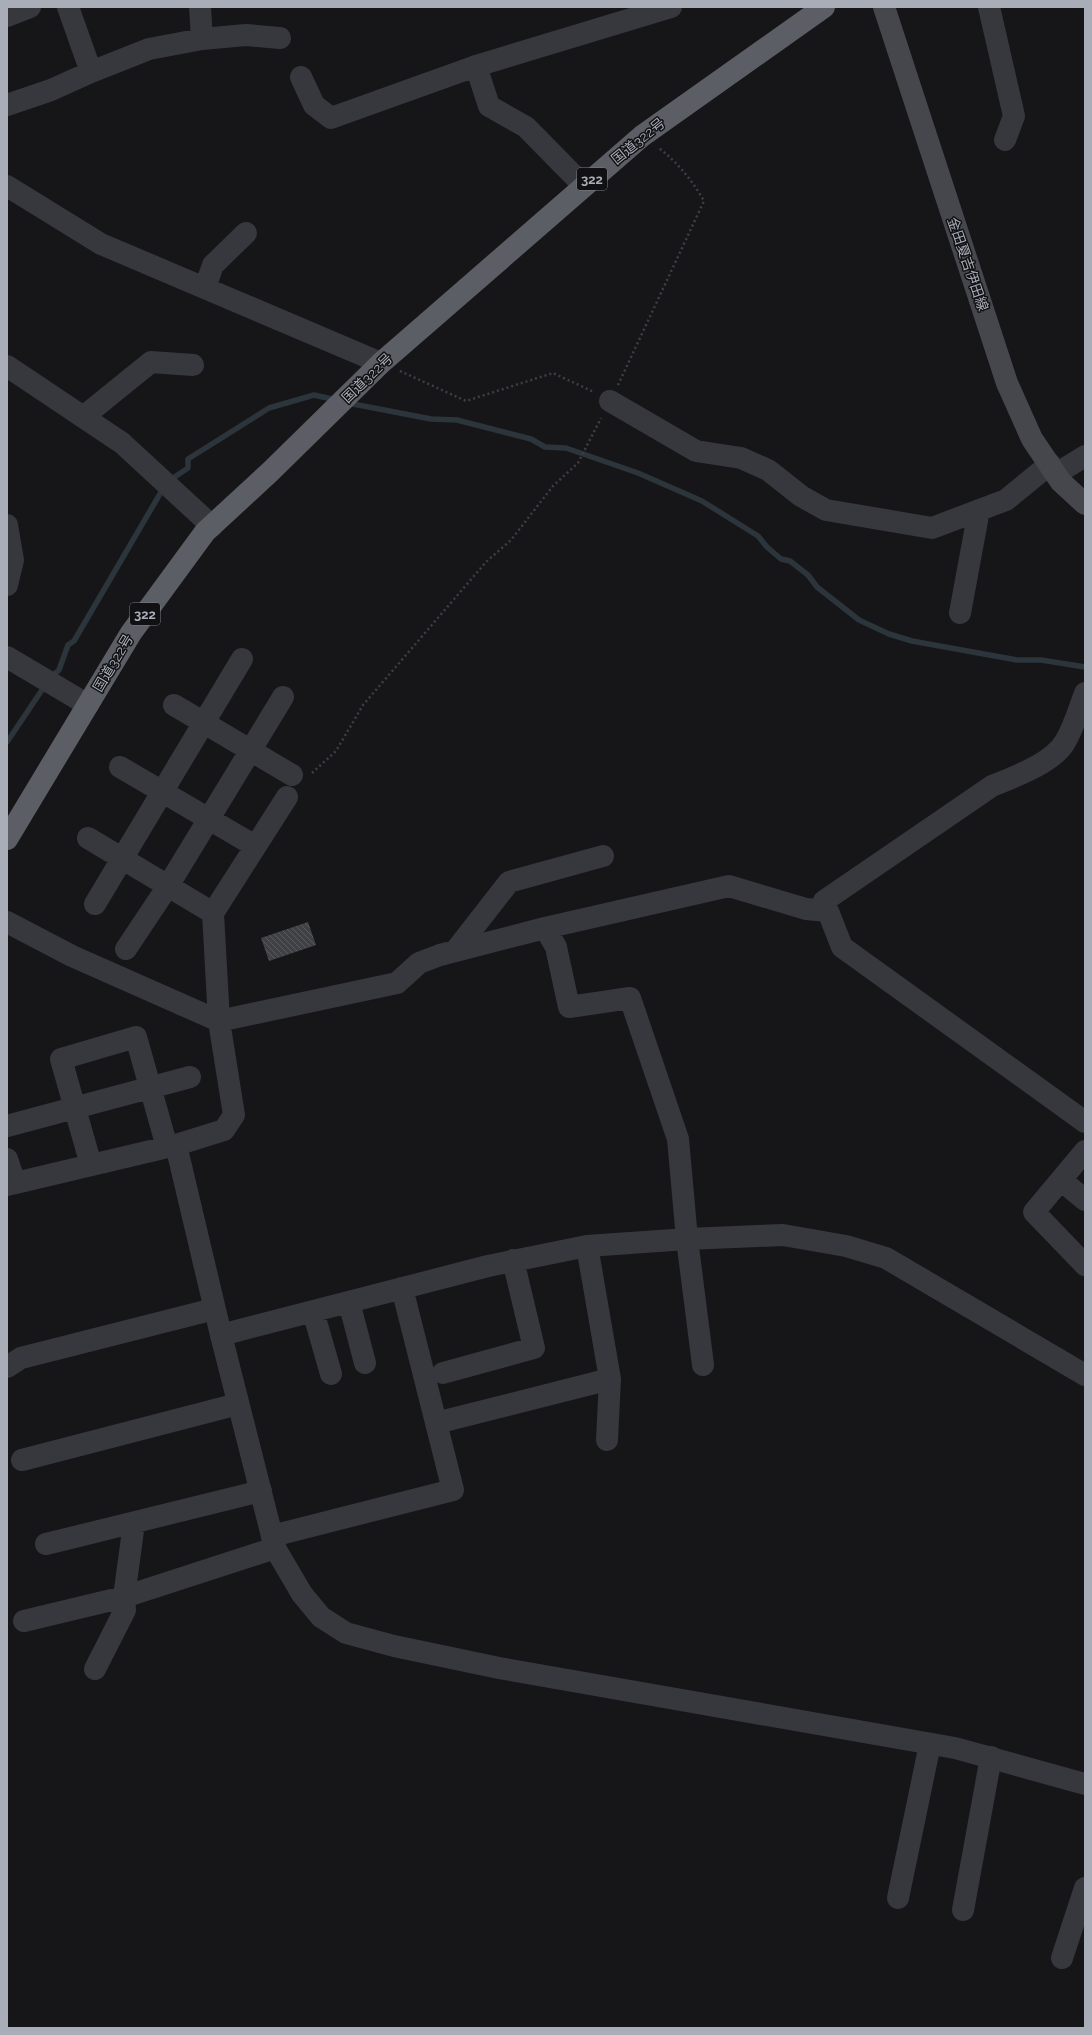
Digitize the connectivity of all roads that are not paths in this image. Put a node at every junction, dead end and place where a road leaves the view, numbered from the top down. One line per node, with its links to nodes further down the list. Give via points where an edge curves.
1 (30, 7): 8 (street)
2 (68, 7): 12 (street)
3 (200, 7): 10 (street)
4 (671, 7): 11 (street)
5 (824, 7): 17 (highway, 国道322号 / 322, via 642,136)
6 (989, 7): 15 (street, via 1014,116)
7 (887, 8): 26 (main road, 金田夏吉伊田線, via 912,98 1007,383 1032,439)
8 (7, 16)
9 (280, 38): 10 (street, via 246,35)
10 (202, 39): 12 (street, via 148,49)
11 (476, 66): 13 (street, via 331,118 314,105); 17 (street, via 489,106 526,127)
12 (91, 72): 14 (street, via 51,90)
13 (301, 77)
14 (7, 105)
15 (1004, 140)
16 (7, 186): 19 (street, via 102,244)
17 (584, 186): 22 (highway, 国道322号 / 322)
18 (246, 233): 19 (street, via 213,265)
19 (205, 288): 22 (street)
20 (193, 365): 24 (street, via 151,362)
21 (7, 366): 24 (street)
22 (378, 366): 30 (highway, 国道322号 / 322, via 272,471)
23 (610, 401): 28 (street, via 696,451 741,458 768,470 801,496 826,510 932,528)
24 (83, 417): 30 (street, via 122,443)
25 (1085, 456): 26 (street)
26 (1053, 469): 27 (main road, 金田夏吉伊田線, via 1061,482); 28 (street, via 1006,500)
27 (1085, 504)
28 (979, 510): 32 (street)
29 (7, 525): 31 (street, via 13,560)
30 (212, 526): 37 (highway, 国道322号 / 322, via 131,633)
31 (7, 585)
32 (960, 613)
33 (7, 657): 37 (street)
34 (242, 659): 39 (street)
35 (1085, 693): 53 (street, via 1065,743 1048,759 992,786 824,901)
36 (283, 697): 40 (street)
37 (88, 704): 47 (highway, 国道322号 / 322)
38 (174, 705): 39 (street)
39 (204, 723): 40 (street); 43 (street)
40 (250, 750): 42 (street); 45 (street)
41 (120, 767): 43 (street)
42 (300, 776)
43 (162, 792): 45 (street); 50 (street)
44 (287, 797): 48 (street)
45 (208, 820): 48 (street); 51 (street)
46 (88, 838): 50 (street)
47 (7, 839)
48 (255, 846): 54 (street)
49 (603, 856): 58 (street, via 509,882)
50 (122, 859): 51 (street); 52 (street)
51 (168, 886): 54 (street); 57 (street)
52 (95, 904)
53 (828, 911): 56 (street, via 806,909 729,886); 63 (street, via 842,947)
54 (213, 913): 59 (street)
55 (7, 922): 59 (street, via 72,956)
56 (544, 928): 58 (street); 72 (street, via 556,947 569,1007 630,998 678,1139)
57 (126, 949)
58 (456, 950): 59 (street, via 418,963 397,983)
59 (219, 1021): 65 (street, via 234,1115 224,1130)
60 (190, 1077): 61 (street)
61 (151, 1088): 62 (street); 62 (street, via 136,1037 61,1059); 65 (street)
62 (75, 1108): 64 (street); 68 (street)
63 (1085, 1122)
64 (7, 1126)
65 (172, 1146): 68 (street); 78 (street)
66 (1085, 1151): 69 (street)
67 (7, 1159): 70 (street)
68 (91, 1165): 70 (street)
69 (1061, 1180): 71 (street); 75 (street, via 1034,1212)
70 (11, 1184)
71 (1085, 1200)
72 (687, 1239): 73 (street); 82 (street); 83 (street, via 783,1235 846,1246 879,1256)
73 (586, 1246): 74 (street); 87 (street)
74 (513, 1260): 76 (street); 85 (street, via 534,1348)
75 (1085, 1265)
76 (402, 1288): 77 (street); 89 (street)
77 (349, 1302): 79 (street); 81 (street)
78 (214, 1309): 80 (street); 84 (street, via 20,1358)
79 (313, 1311): 80 (street); 86 (street)
80 (221, 1335): 88 (street)
81 (365, 1363)
82 (703, 1365)
83 (1081, 1366)
84 (7, 1367)
85 (443, 1373)
86 (331, 1374)
87 (610, 1379): 89 (street); 90 (street)
88 (238, 1404): 91 (street); 92 (street)
89 (436, 1423): 94 (street, via 453,1490)
90 (607, 1440)
91 (22, 1460)
92 (261, 1491): 93 (street); 94 (street)
93 (134, 1523): 95 (street); 96 (street)
94 (273, 1542): 96 (street); 99 (street, via 302,1594 321,1617 346,1633 394,1646 507,1669)
95 (46, 1544)
96 (124, 1597): 97 (street); 98 (street, via 126,1610)
97 (24, 1622)
98 (95, 1669)
99 (930, 1744): 100 (street); 103 (street)
100 (991, 1757): 101 (street); 104 (street)
101 (1085, 1784)
102 (1085, 1888): 105 (street)
103 (898, 1898)
104 (963, 1910)
105 (1062, 1958)

